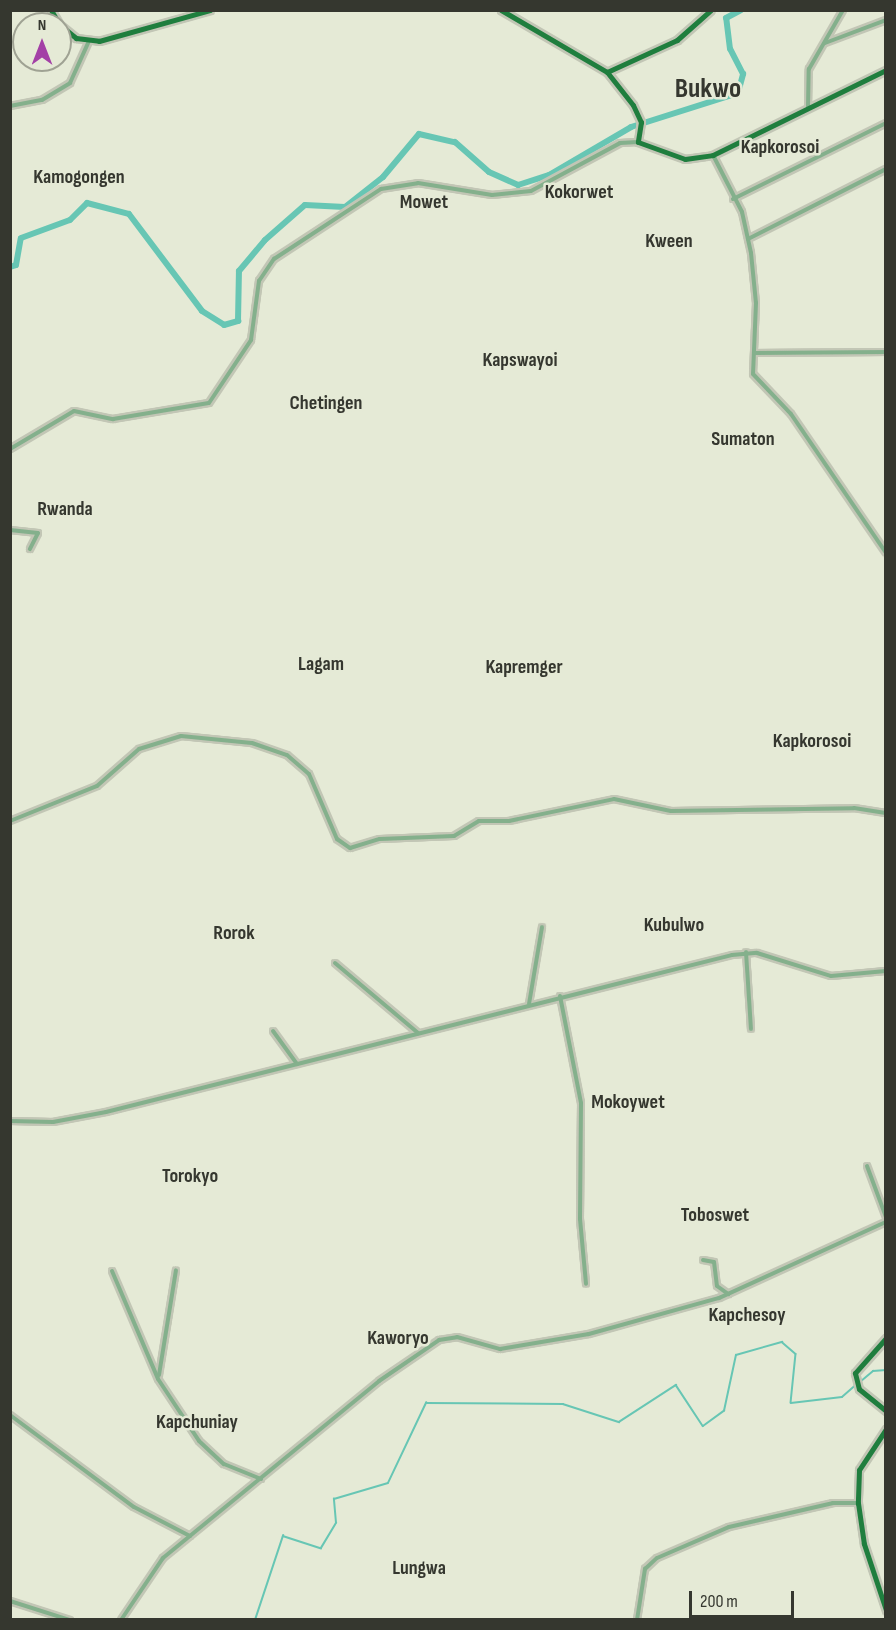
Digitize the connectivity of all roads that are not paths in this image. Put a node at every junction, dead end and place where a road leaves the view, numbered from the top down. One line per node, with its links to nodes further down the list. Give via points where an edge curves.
1 (210, 10): 7 (main road)
2 (501, 10): 10 (main road)
3 (711, 10): 10 (main road, via 677,40)
4 (843, 10): 8 (street)
5 (885, 20): 8 (street)
6 (72, 32): 7 (main road)
7 (89, 41): 11 (street, via 70,83 42,100)
8 (825, 43): 12 (street, via 806,80)
9 (885, 70): 12 (main road)
10 (607, 72): 14 (main road, via 641,122)
11 (10, 105)
12 (808, 109): 15 (main road)
13 (885, 123): 17 (street)
14 (638, 142): 15 (main road, via 685,159); 21 (street, via 620,143 531,191 492,195 418,183 381,189 274,259 258,281 251,340 209,403 113,419 74,411)
15 (713, 155): 17 (street)
16 (885, 169): 18 (street)
17 (733, 199): 18 (street)
18 (748, 239): 20 (street, via 756,291)
19 (885, 352): 20 (street)
20 (754, 353): 24 (street, via 755,378 791,414)
21 (10, 449)
22 (10, 531): 23 (street, via 38,533)
23 (30, 549)
24 (885, 553)
25 (885, 813): 26 (street, via 854,808 671,811 614,799 509,821 479,821 454,836 380,839 350,848 337,839 309,774 287,755 258,744 181,736 139,749 97,786)
26 (10, 821)
27 (542, 927): 32 (street)
28 (746, 952): 30 (street, via 831,976); 31 (street); 33 (street)
29 (335, 963): 35 (street)
30 (885, 971)
31 (560, 996): 32 (street); 44 (street, via 570,1067 581,1103 580,1219)
32 (529, 1004): 35 (street)
33 (751, 1029)
34 (273, 1031): 36 (street)
35 (418, 1033): 36 (street)
36 (297, 1064): 37 (street, via 106,1112 53,1122)
37 (10, 1121)
38 (867, 1166): 39 (street)
39 (885, 1217)
40 (885, 1222): 45 (street)
41 (703, 1260): 45 (street, via 714,1262 717,1286)
42 (176, 1270): 47 (street)
43 (112, 1271): 47 (street)
44 (586, 1284)
45 (729, 1294): 51 (street, via 540,1345 500,1349 457,1337 439,1340 379,1381)
46 (885, 1338): 48 (main road, via 858,1366 855,1379)
47 (158, 1379): 51 (street, via 211,1455)
48 (885, 1411)
49 (10, 1415): 53 (street, via 134,1508)
50 (885, 1430): 52 (main road, via 859,1470)
51 (262, 1480): 53 (street)
52 (858, 1503): 55 (main road, via 864,1544); 58 (street, via 798,1510 729,1527 657,1558 645,1569)
53 (190, 1536): 57 (street, via 153,1569)
54 (10, 1601): 56 (street)
55 (885, 1610)
56 (70, 1620)
57 (121, 1620)
58 (637, 1620)

